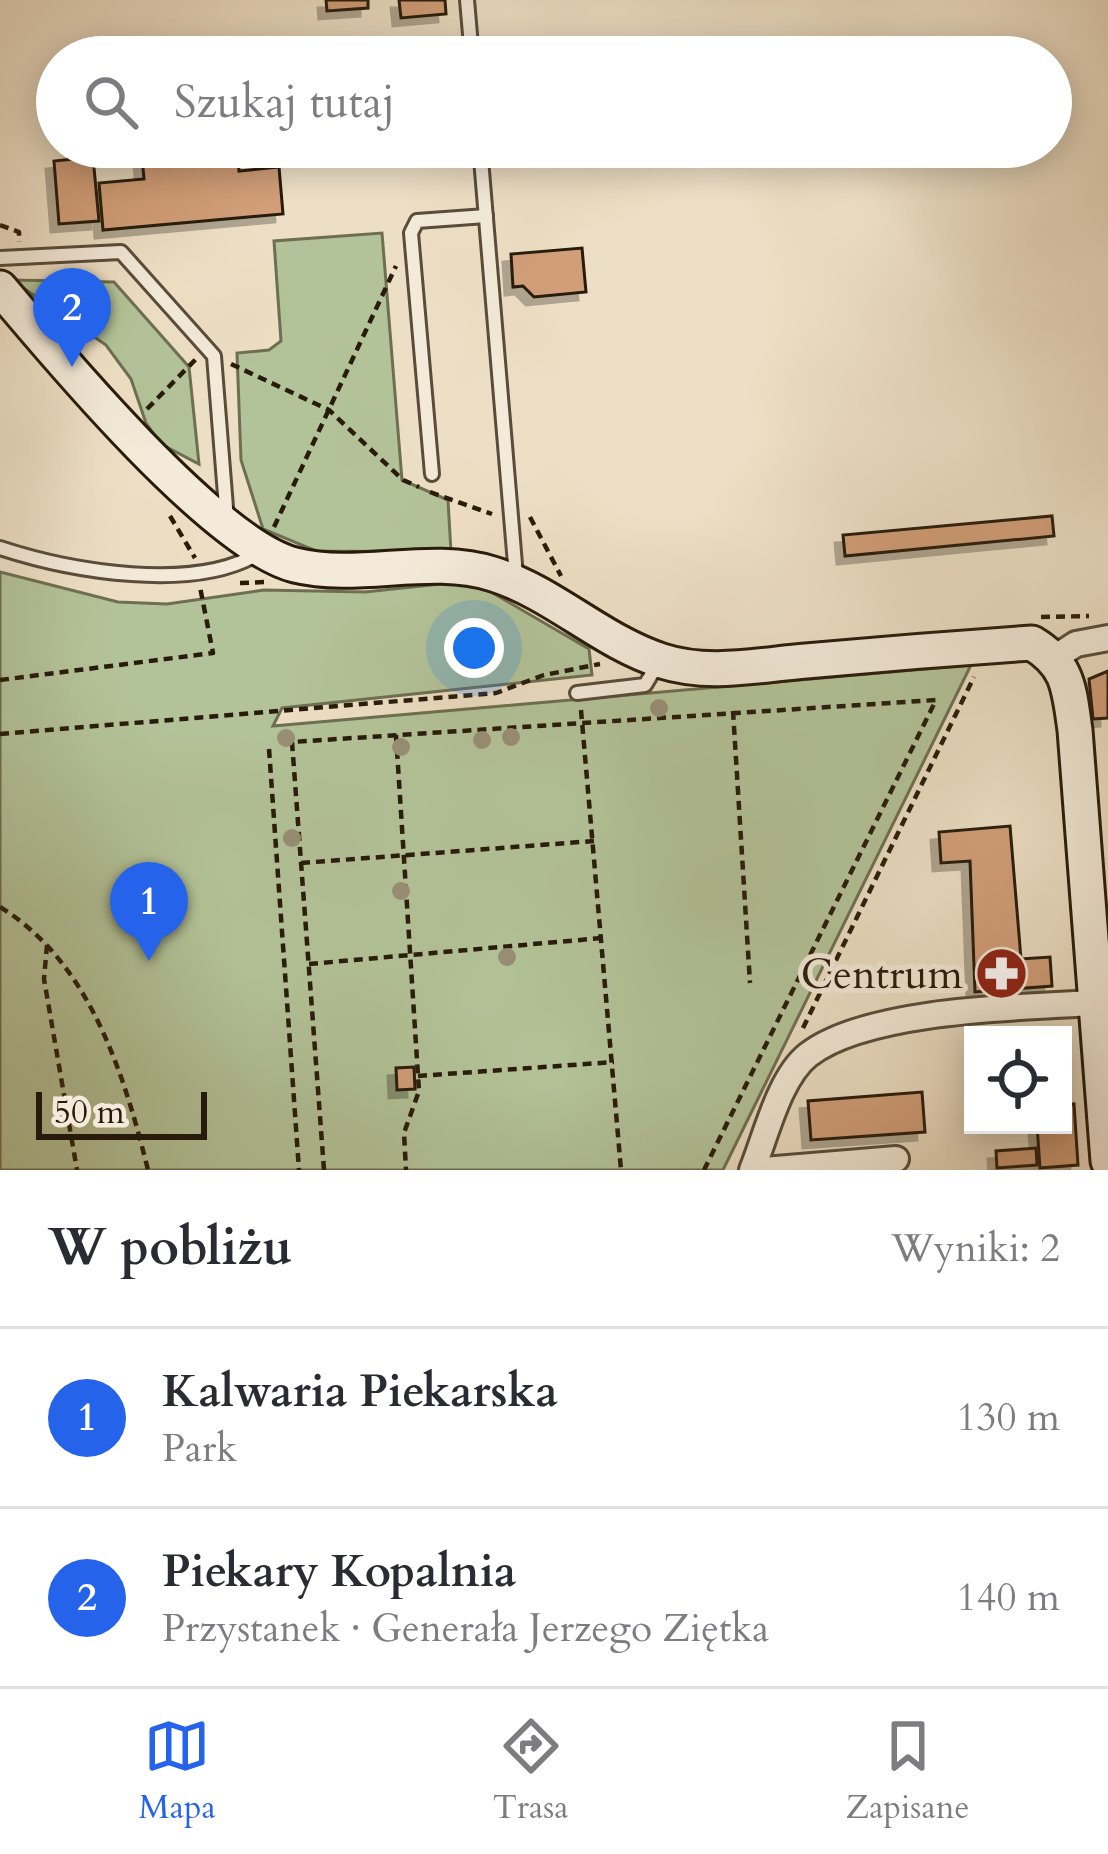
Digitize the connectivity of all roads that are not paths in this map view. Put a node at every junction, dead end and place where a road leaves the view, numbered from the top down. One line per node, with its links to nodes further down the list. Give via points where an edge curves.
1 (467, 0): 2 (lane)
2 (470, 36)
3 (482, 168): 4 (lane)
4 (486, 216): 7 (lane, via 417,221 412,233); 11 (lane)
5 (0, 258): 8 (lane, via 121,252 214,356)
6 (0, 288): 8 (street)
7 (432, 474)
8 (228, 530): 10 (street)
9 (0, 548): 10 (lane, via 68,566)
10 (265, 567): 11 (street, via 470,569)
11 (516, 583): 14 (street)
12 (1108, 638): 13 (street)
13 (1056, 657): 14 (street, via 1032,643 714,669); 16 (street, via 1068,675 1075,730)
14 (659, 661): 15 (lane, via 646,685)
15 (578, 693)
16 (1096, 1003): 18 (street); 19 (street, via 961,1011 833,1041 806,1056)
17 (896, 1159): 20 (street)
18 (1108, 1162)
19 (752, 1170)
20 (764, 1170)

